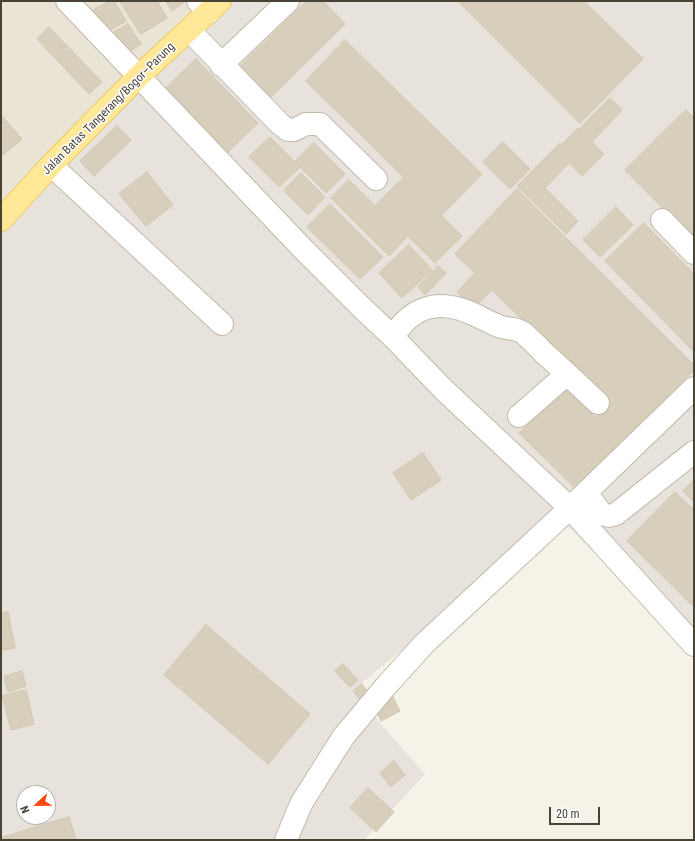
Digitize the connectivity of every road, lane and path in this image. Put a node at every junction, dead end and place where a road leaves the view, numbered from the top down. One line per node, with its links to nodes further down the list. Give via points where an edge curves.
1 (67, 1): 6 (street)
2 (288, 1): 5 (street)
3 (209, 5): 4 (main road, Jalan Batas Tangerang/Bogor–Parung)
4 (190, 30): 5 (street); 6 (main road, Jalan Batas Tangerang/Bogor–Parung)
5 (221, 65): 8 (street, via 288,130 306,124 320,124)
6 (139, 76): 7 (main road, Jalan Batas Tangerang/Bogor–Parung); 13 (street, via 304,250)
7 (51, 165): 9 (main road, Jalan Batas Tangerang/Bogor–Parung); 12 (street)
8 (376, 179)
9 (1, 220)
10 (662, 220): 11 (street)
11 (694, 252)
12 (222, 324)
13 (394, 337): 14 (street, via 398,328 409,318 430,306 460,309 497,326 521,332); 20 (street, via 443,389)
14 (567, 374): 16 (street); 17 (street)
15 (694, 388): 19 (street)
16 (598, 403)
17 (519, 416)
18 (694, 452): 19 (street, via 616,514 602,514)
19 (586, 493): 20 (street)
20 (570, 508): 21 (street); 22 (street, via 424,644 386,686 344,736 301,804)
21 (694, 646)
22 (286, 840)

